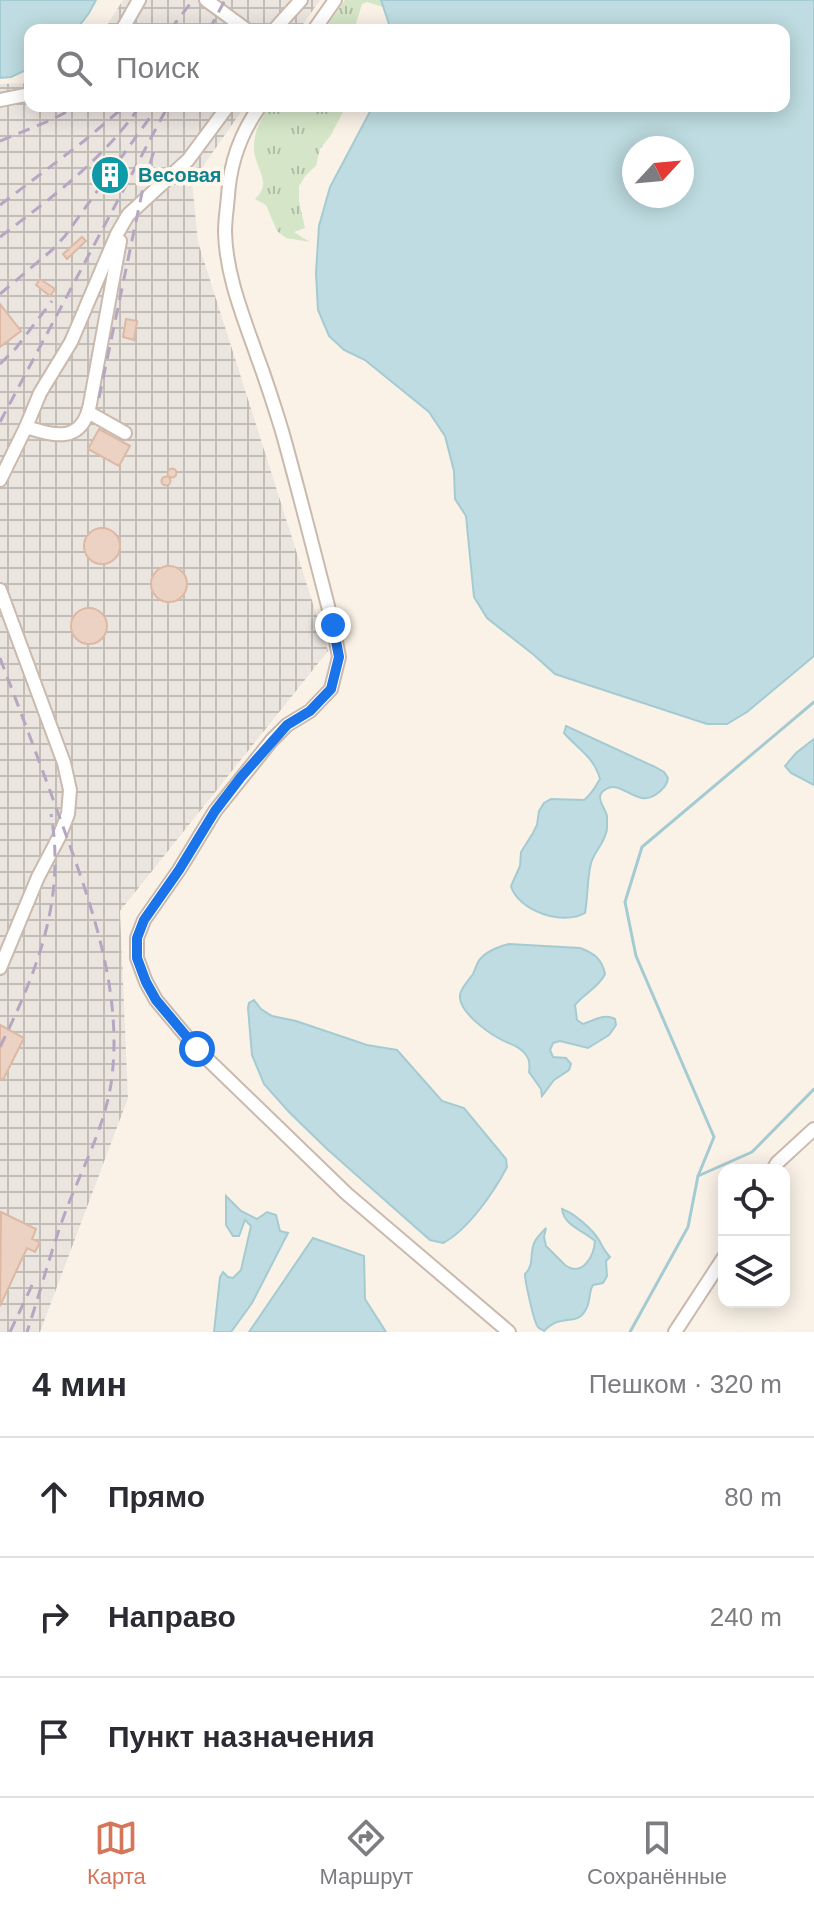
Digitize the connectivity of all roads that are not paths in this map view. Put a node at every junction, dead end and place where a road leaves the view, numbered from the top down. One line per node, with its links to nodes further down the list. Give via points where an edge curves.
1 (139, 0): 5 (lane)
2 (206, 0): 6 (lane)
3 (301, 0): 7 (lane)
4 (335, 0): 8 (lane)
5 (125, 24)
6 (239, 24)
7 (279, 24)
8 (318, 24)
9 (24, 95): 10 (lane)
10 (0, 100)
11 (224, 112): 13 (lane, via 188,160 132,210)
12 (256, 112): 23 (lane, via 232,163 227,253 240,309 283,434 333,625 337,669 331,689 287,725 215,811 144,920 137,958 156,1000 197,1049 347,1194)
13 (119, 232): 14 (lane); 15 (lane, via 71,342)
14 (88, 412): 15 (lane, via 76,430 62,436); 16 (lane)
15 (26, 427): 17 (lane)
16 (125, 433)
17 (0, 480)
18 (0, 590): 19 (lane, via 64,763 70,802)
19 (0, 968)
20 (814, 1129): 21 (lane)
21 (776, 1164)
22 (718, 1266): 24 (lane)
23 (509, 1332)
24 (675, 1332)

